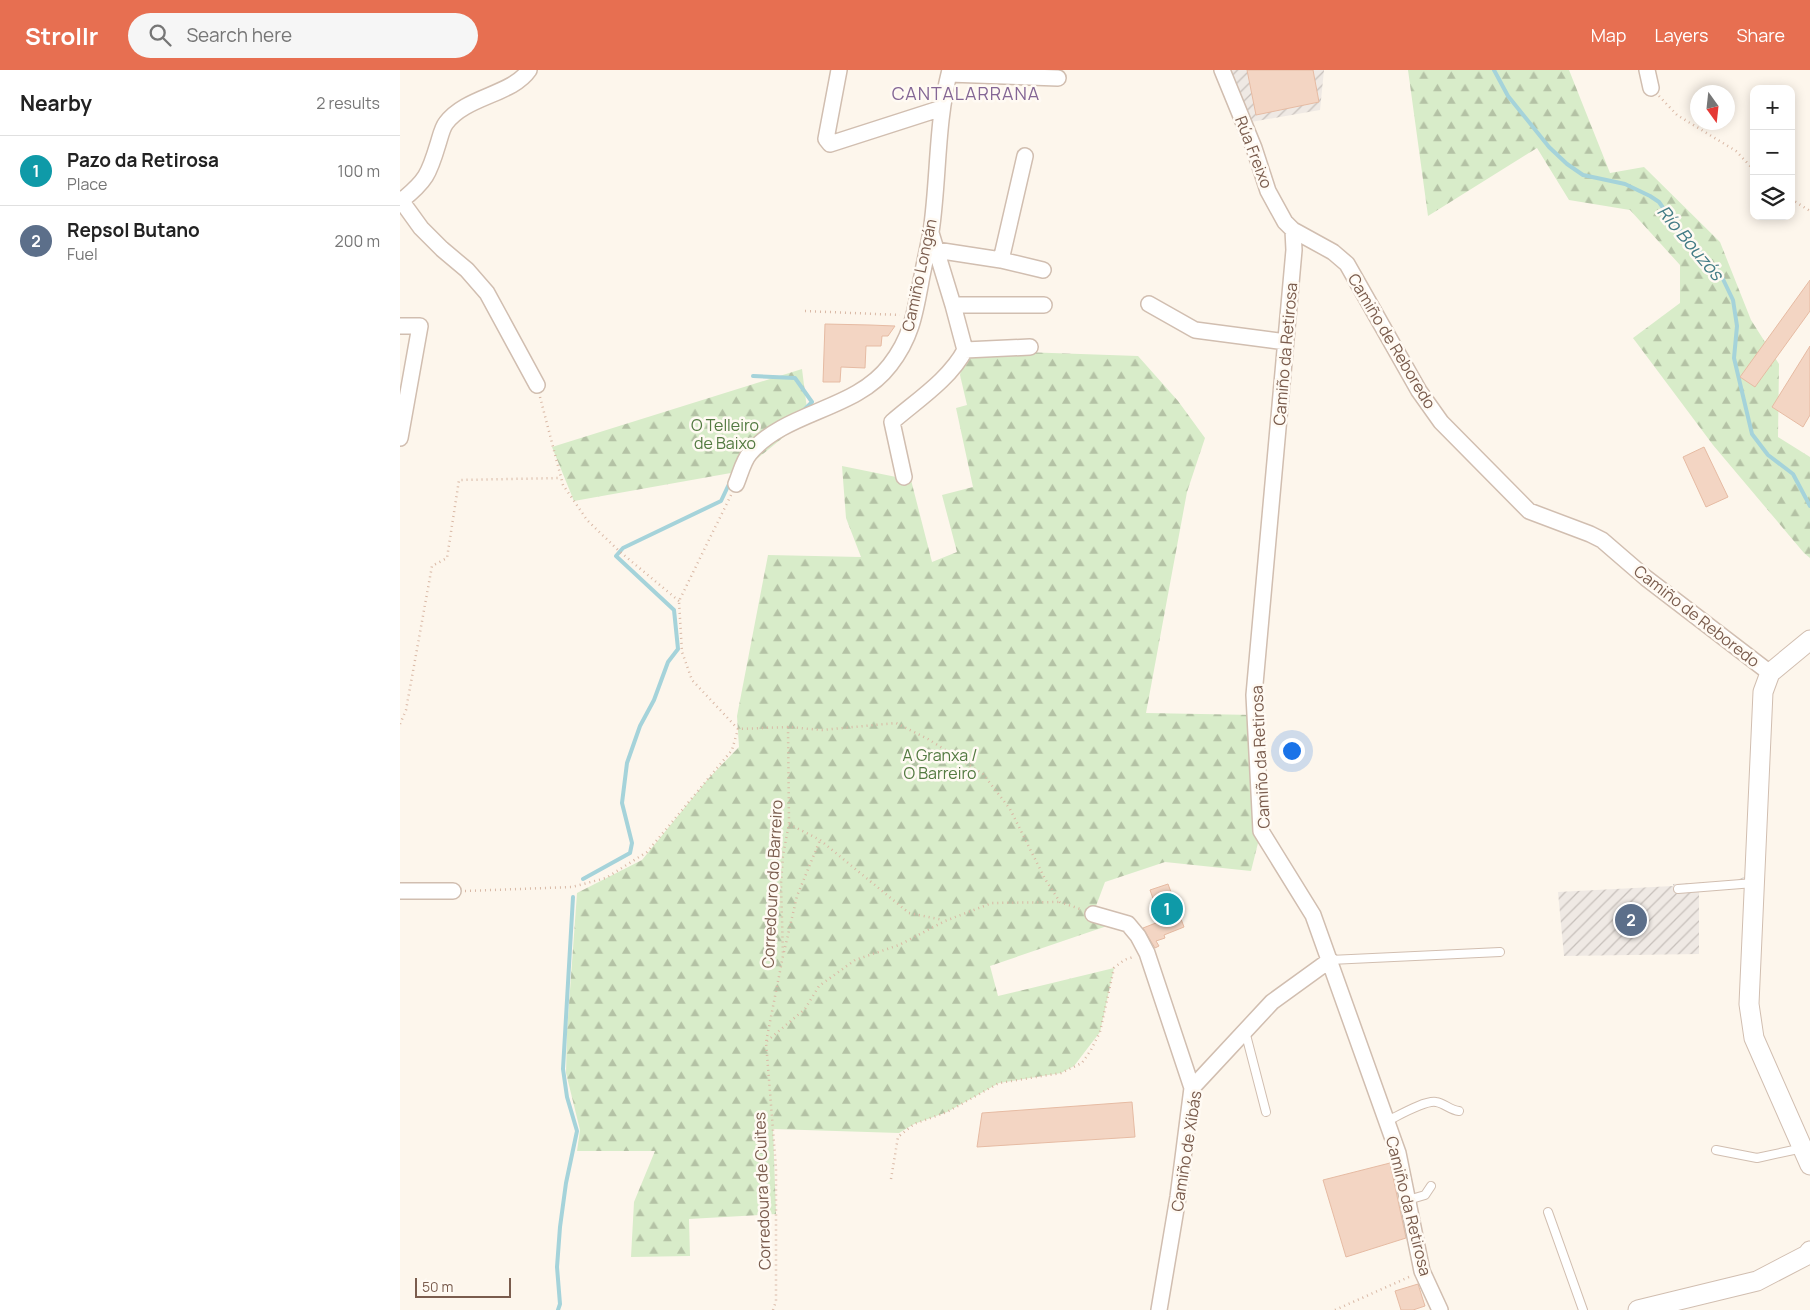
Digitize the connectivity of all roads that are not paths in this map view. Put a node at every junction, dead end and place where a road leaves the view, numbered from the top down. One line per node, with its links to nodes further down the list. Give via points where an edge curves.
1 (530, 70): 10 (street, via 514,84 459,109 445,124 430,170 419,187)
2 (839, 70): 8 (street, via 826,139 830,144)
3 (1222, 70): 11 (street, Rúa Freixo, via 1268,191)
4 (1647, 70): 7 (street)
5 (949, 72): 6 (street); 8 (street, Camiño Longán)
6 (1058, 78)
7 (1651, 88)
8 (942, 108): 12 (street, Camiño Longán)
9 (1025, 156): 14 (street)
10 (401, 200): 23 (street, via 420,228 468,270 487,293)
11 (1293, 230): 20 (street, Camiño da Retirosa); 29 (street, Camiño de Reboredo, via 1333,252 1347,264 1419,391 1441,422 1529,511 1602,540)
12 (931, 232): 13 (street); 27 (street, Camiño Longán, via 912,327 890,366 860,392 766,439 749,454)
13 (936, 250): 14 (street); 17 (street)
14 (1001, 260): 15 (street)
15 (1043, 270)
16 (1149, 304): 20 (street, via 1195,330)
17 (953, 305): 18 (street); 22 (street)
18 (1044, 305)
19 (400, 326): 24 (street, via 420,326)
20 (1286, 342): 36 (street, Camiño da Retirosa, via 1254,695 1261,831 1314,915)
21 (1030, 347): 22 (street)
22 (965, 350): 26 (street, via 951,371 892,422)
23 (538, 385)
24 (402, 419): 25 (street)
25 (400, 438)
26 (904, 476)
27 (736, 484)
28 (1810, 640): 29 (street)
29 (1770, 674): 30 (street, via 1763,692)
30 (1754, 883): 31 (lane); 43 (street, via 1749,1004 1754,1038)
31 (1678, 889)
32 (400, 890): 33 (street)
33 (453, 891)
34 (1093, 914): 38 (street, via 1128,924 1138,936 1147,953)
35 (1500, 952): 36 (lane)
36 (1330, 960): 37 (street, Camiño de Xibás, via 1272,1002); 41 (street, Camiño da Retirosa)
37 (1245, 1031): 38 (street, Camiño de Xibás); 40 (lane)
38 (1192, 1088): 48 (street, Camiño de Xibás)
39 (1459, 1111): 41 (lane, via 1436,1102 1414,1107)
40 (1266, 1112)
41 (1387, 1121): 45 (street, Camiño da Retirosa)
42 (1716, 1150): 43 (lane, via 1757,1158)
43 (1806, 1157)
44 (1431, 1186): 45 (lane, via 1425,1195)
45 (1408, 1200): 49 (street, Camiño da Retirosa, via 1422,1271)
46 (1548, 1212): 50 (lane)
47 (1810, 1251): 51 (street, via 1807,1256 1757,1282)
48 (1160, 1310)
49 (1440, 1310)
50 (1582, 1310)
51 (1638, 1310)

